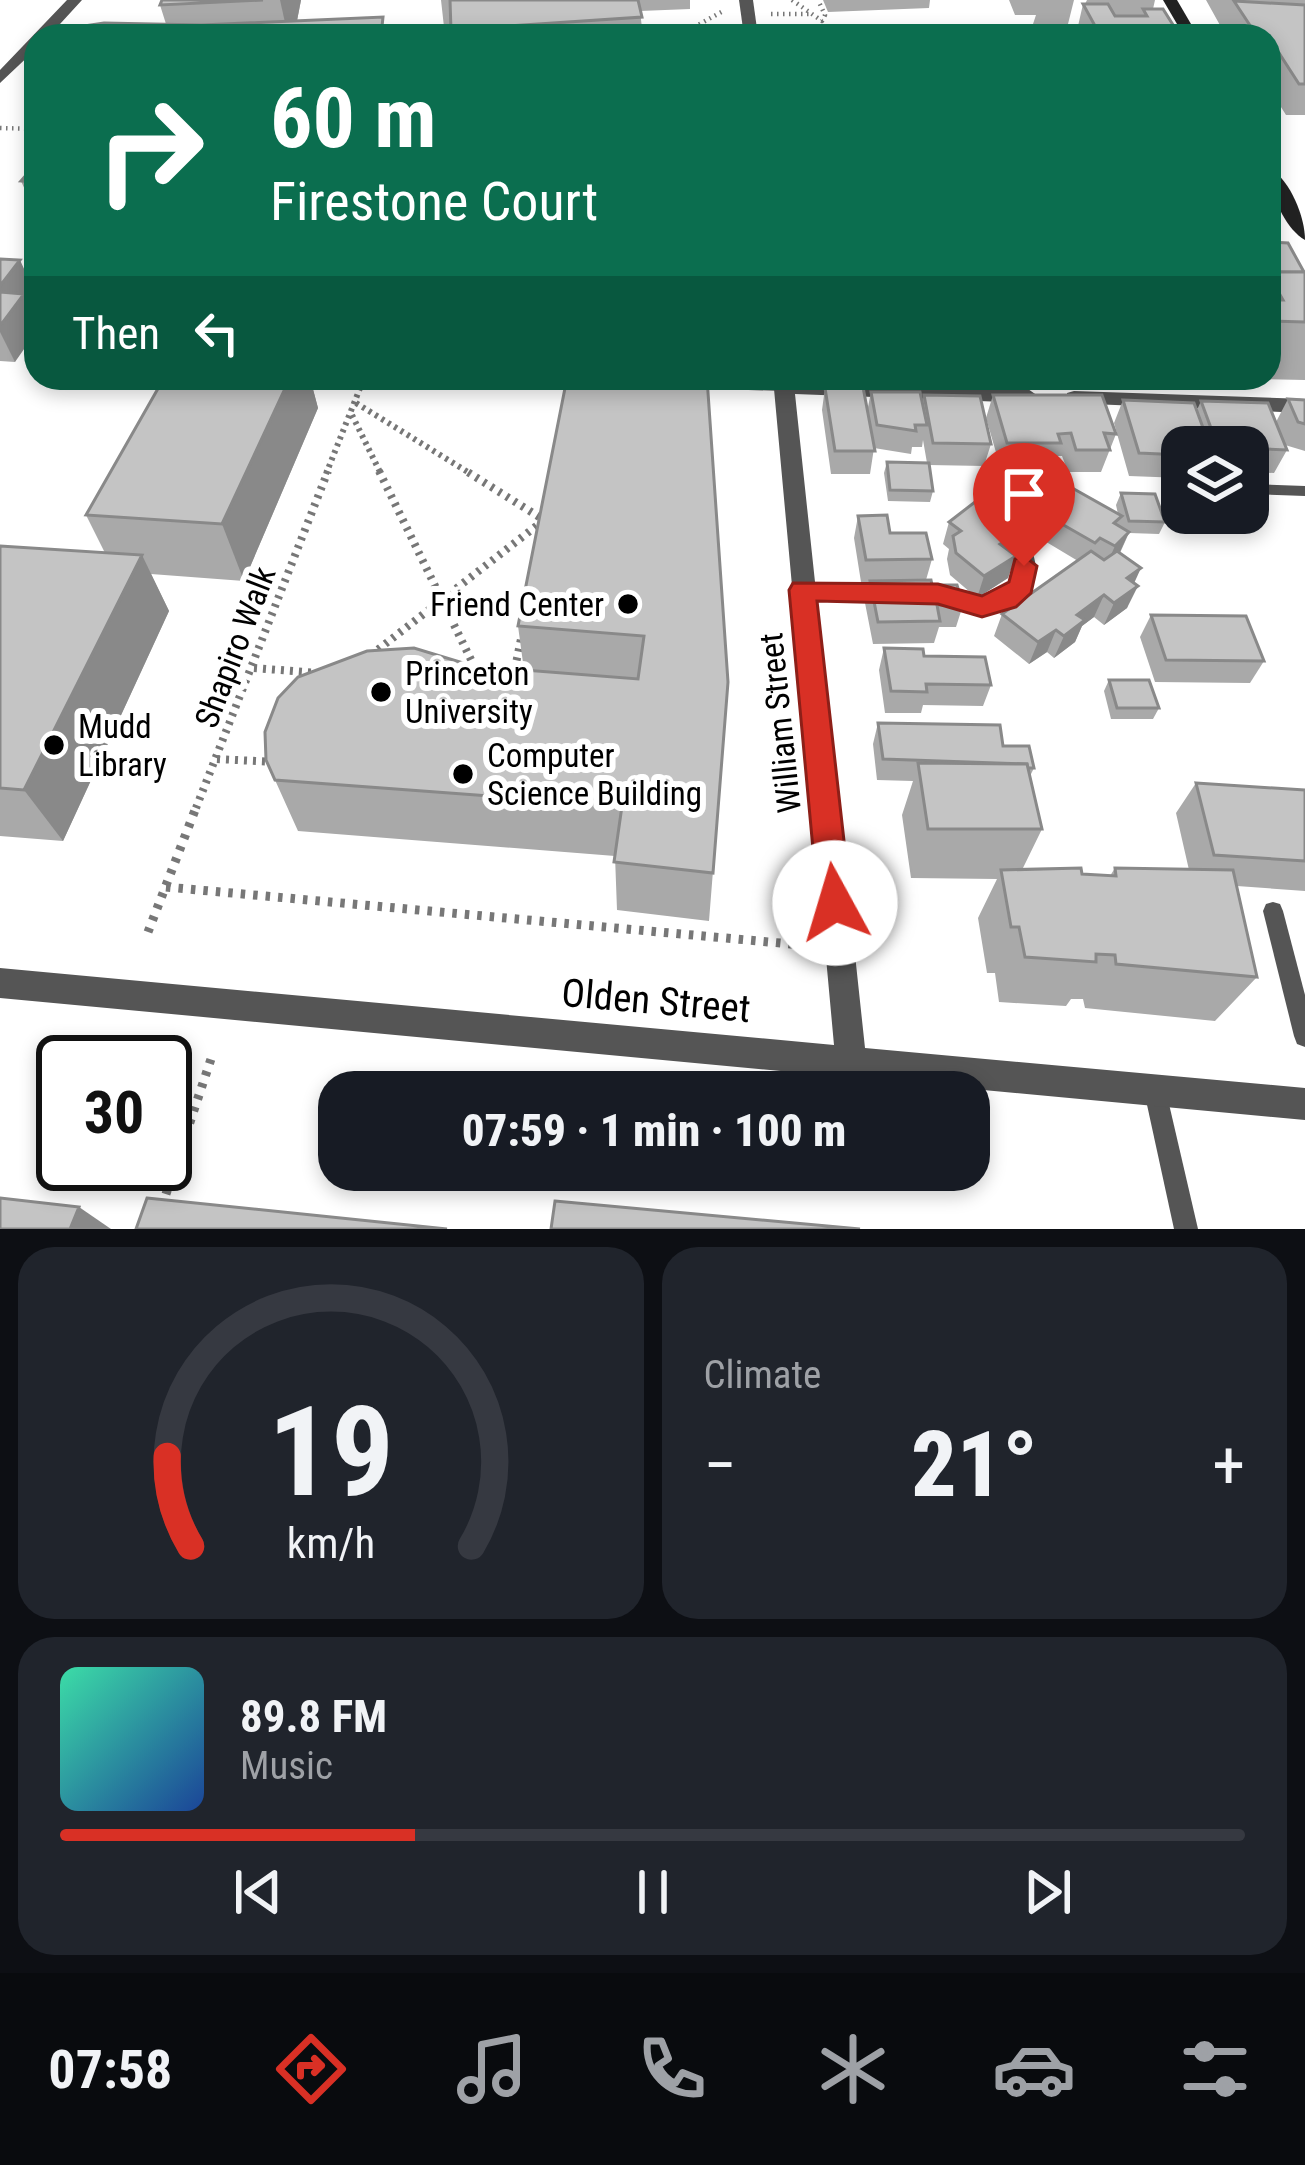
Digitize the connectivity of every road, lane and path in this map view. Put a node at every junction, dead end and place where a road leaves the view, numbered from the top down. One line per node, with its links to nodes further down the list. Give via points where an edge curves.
1 (75, 0): 8 (street)
2 (792, 0): 6 (path)
3 (818, 0): 6 (path, via 825,15 822,21)
4 (726, 9): 10 (path)
5 (770, 14): 6 (path)
6 (812, 14)
7 (447, 18): 9 (path)
8 (52, 24)
9 (447, 24)
10 (700, 24)
11 (24, 53): 12 (street)
12 (0, 79)
13 (1281, 193): 14 (main road)
14 (1305, 235)
15 (360, 390): 18 (path, Shapiro Walk)
16 (785, 390): 27 (street, William Street)
17 (958, 390): 19 (street)
18 (356, 403): 20 (path, Shapiro Walk); 25 (path)
19 (1305, 406)
20 (352, 414): 28 (path); 31 (path, Shapiro Walk)
21 (1269, 490): 22 (lane)
22 (1305, 491)
23 (1010, 494): 27 (street, via 1024,566 1022,586 1006,599 982,606 938,594)
24 (549, 497): 25 (path)
25 (544, 520): 26 (path); 28 (path)
26 (540, 544)
27 (802, 590): 44 (street, William Street)
28 (442, 599): 30 (path); 33 (path, via 483,683)
29 (526, 614): 34 (path, via 512,685)
30 (362, 662)
31 (254, 668): 32 (path); 35 (path, Shapiro Walk)
32 (323, 673)
33 (460, 682)
34 (497, 684)
35 (217, 759): 36 (path); 37 (path, Shapiro Walk)
36 (282, 762)
37 (166, 886): 39 (path, Shapiro Walk); 40 (path)
38 (1273, 911): 42 (lane)
39 (148, 932)
40 (802, 945)
41 (0, 983): 44 (street, Olden Street)
42 (1305, 1036)
43 (211, 1059): 47 (path)
44 (851, 1061): 45 (street, Olden Street)
45 (1155, 1091): 46 (street, Olden Street); 48 (lane)
46 (1305, 1104)
47 (154, 1229)
48 (1186, 1229)

